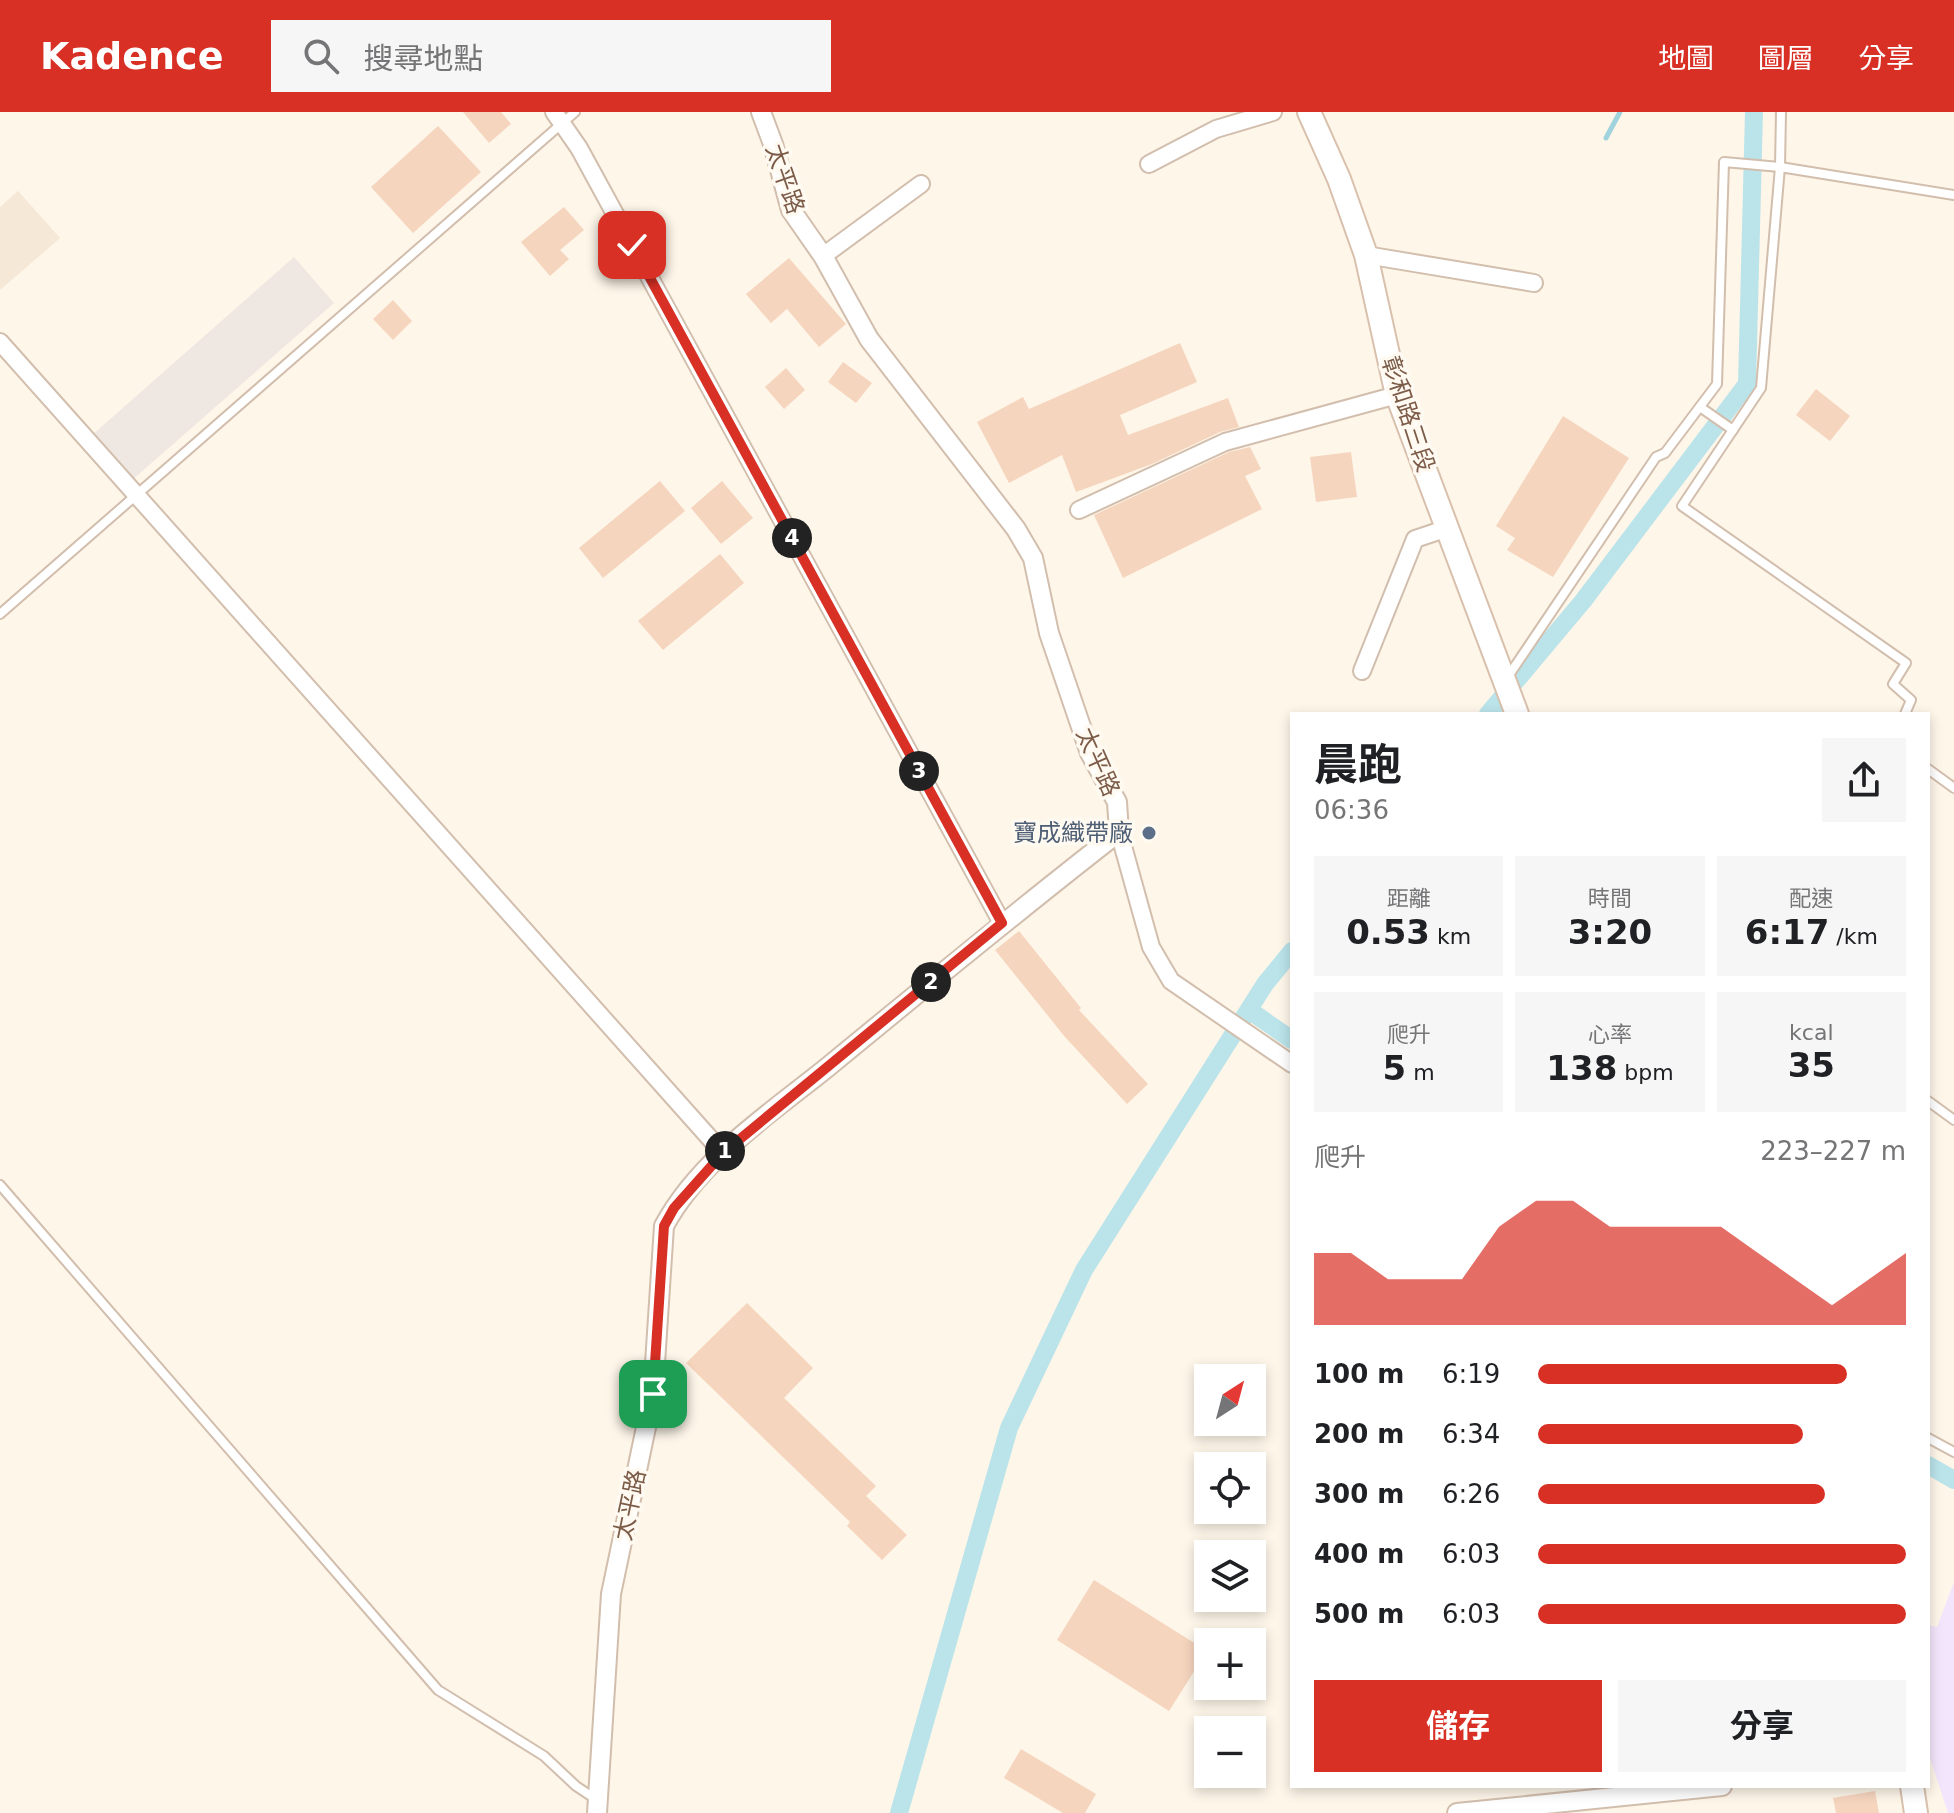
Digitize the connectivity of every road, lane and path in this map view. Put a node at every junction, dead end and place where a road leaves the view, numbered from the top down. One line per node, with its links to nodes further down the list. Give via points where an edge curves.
1 (761, 112): 11 (street, 太平路, via 791,210)
2 (1273, 112): 6 (street, via 1216,129)
3 (1309, 112): 10 (main road, 彰和路三段)
4 (1781, 112): 7 (lane)
5 (564, 116): 17 (lane); 28 (street)
6 (1149, 164)
7 (1780, 167): 9 (lane); 15 (lane, via 1724,162 1717,384); 16 (lane, via 1761,388)
8 (921, 184): 11 (street)
9 (1954, 195)
10 (1366, 255): 12 (street); 14 (main road, 彰和路三段)
11 (823, 256): 27 (street, 太平路, via 869,339 1033,558 1049,633 1090,753 1117,802)
12 (1534, 283)
13 (0, 342): 17 (street)
14 (1397, 395): 18 (street, via 1225,442); 19 (main road, 彰和路三段)
15 (1700, 407): 16 (lane); 22 (lane, via 1665,453 1656,457)
16 (1733, 430): 24 (lane, via 1682,506 1906,663 1893,684 1911,700)
17 (137, 496): 20 (lane); 32 (street)
18 (1079, 510)
19 (1448, 528): 21 (street, via 1415,539); 22 (main road, 彰和路三段)
20 (0, 614)
21 (1362, 671)
22 (1505, 682): 23 (main road, 彰和路三段)
23 (1516, 712)
24 (1906, 712)
25 (1930, 770): 26 (lane)
26 (1954, 788)
27 (1119, 832): 28 (street, 太平路); 29 (street, via 1151,947 1171,981)
28 (1002, 923): 32 (street, 太平路)
29 (1290, 1063)
30 (1930, 1102): 31 (lane)
31 (1954, 1120)
32 (723, 1153): 38 (street, 太平路, via 664,1226 653,1394 611,1594)
33 (0, 1185): 38 (lane, via 438,1690 544,1756)
34 (1930, 1439): 35 (lane)
35 (1954, 1452)
36 (1702, 1788): 39 (street)
37 (1912, 1788): 40 (main road)
38 (598, 1807)
39 (1457, 1813)
40 (1916, 1813)

